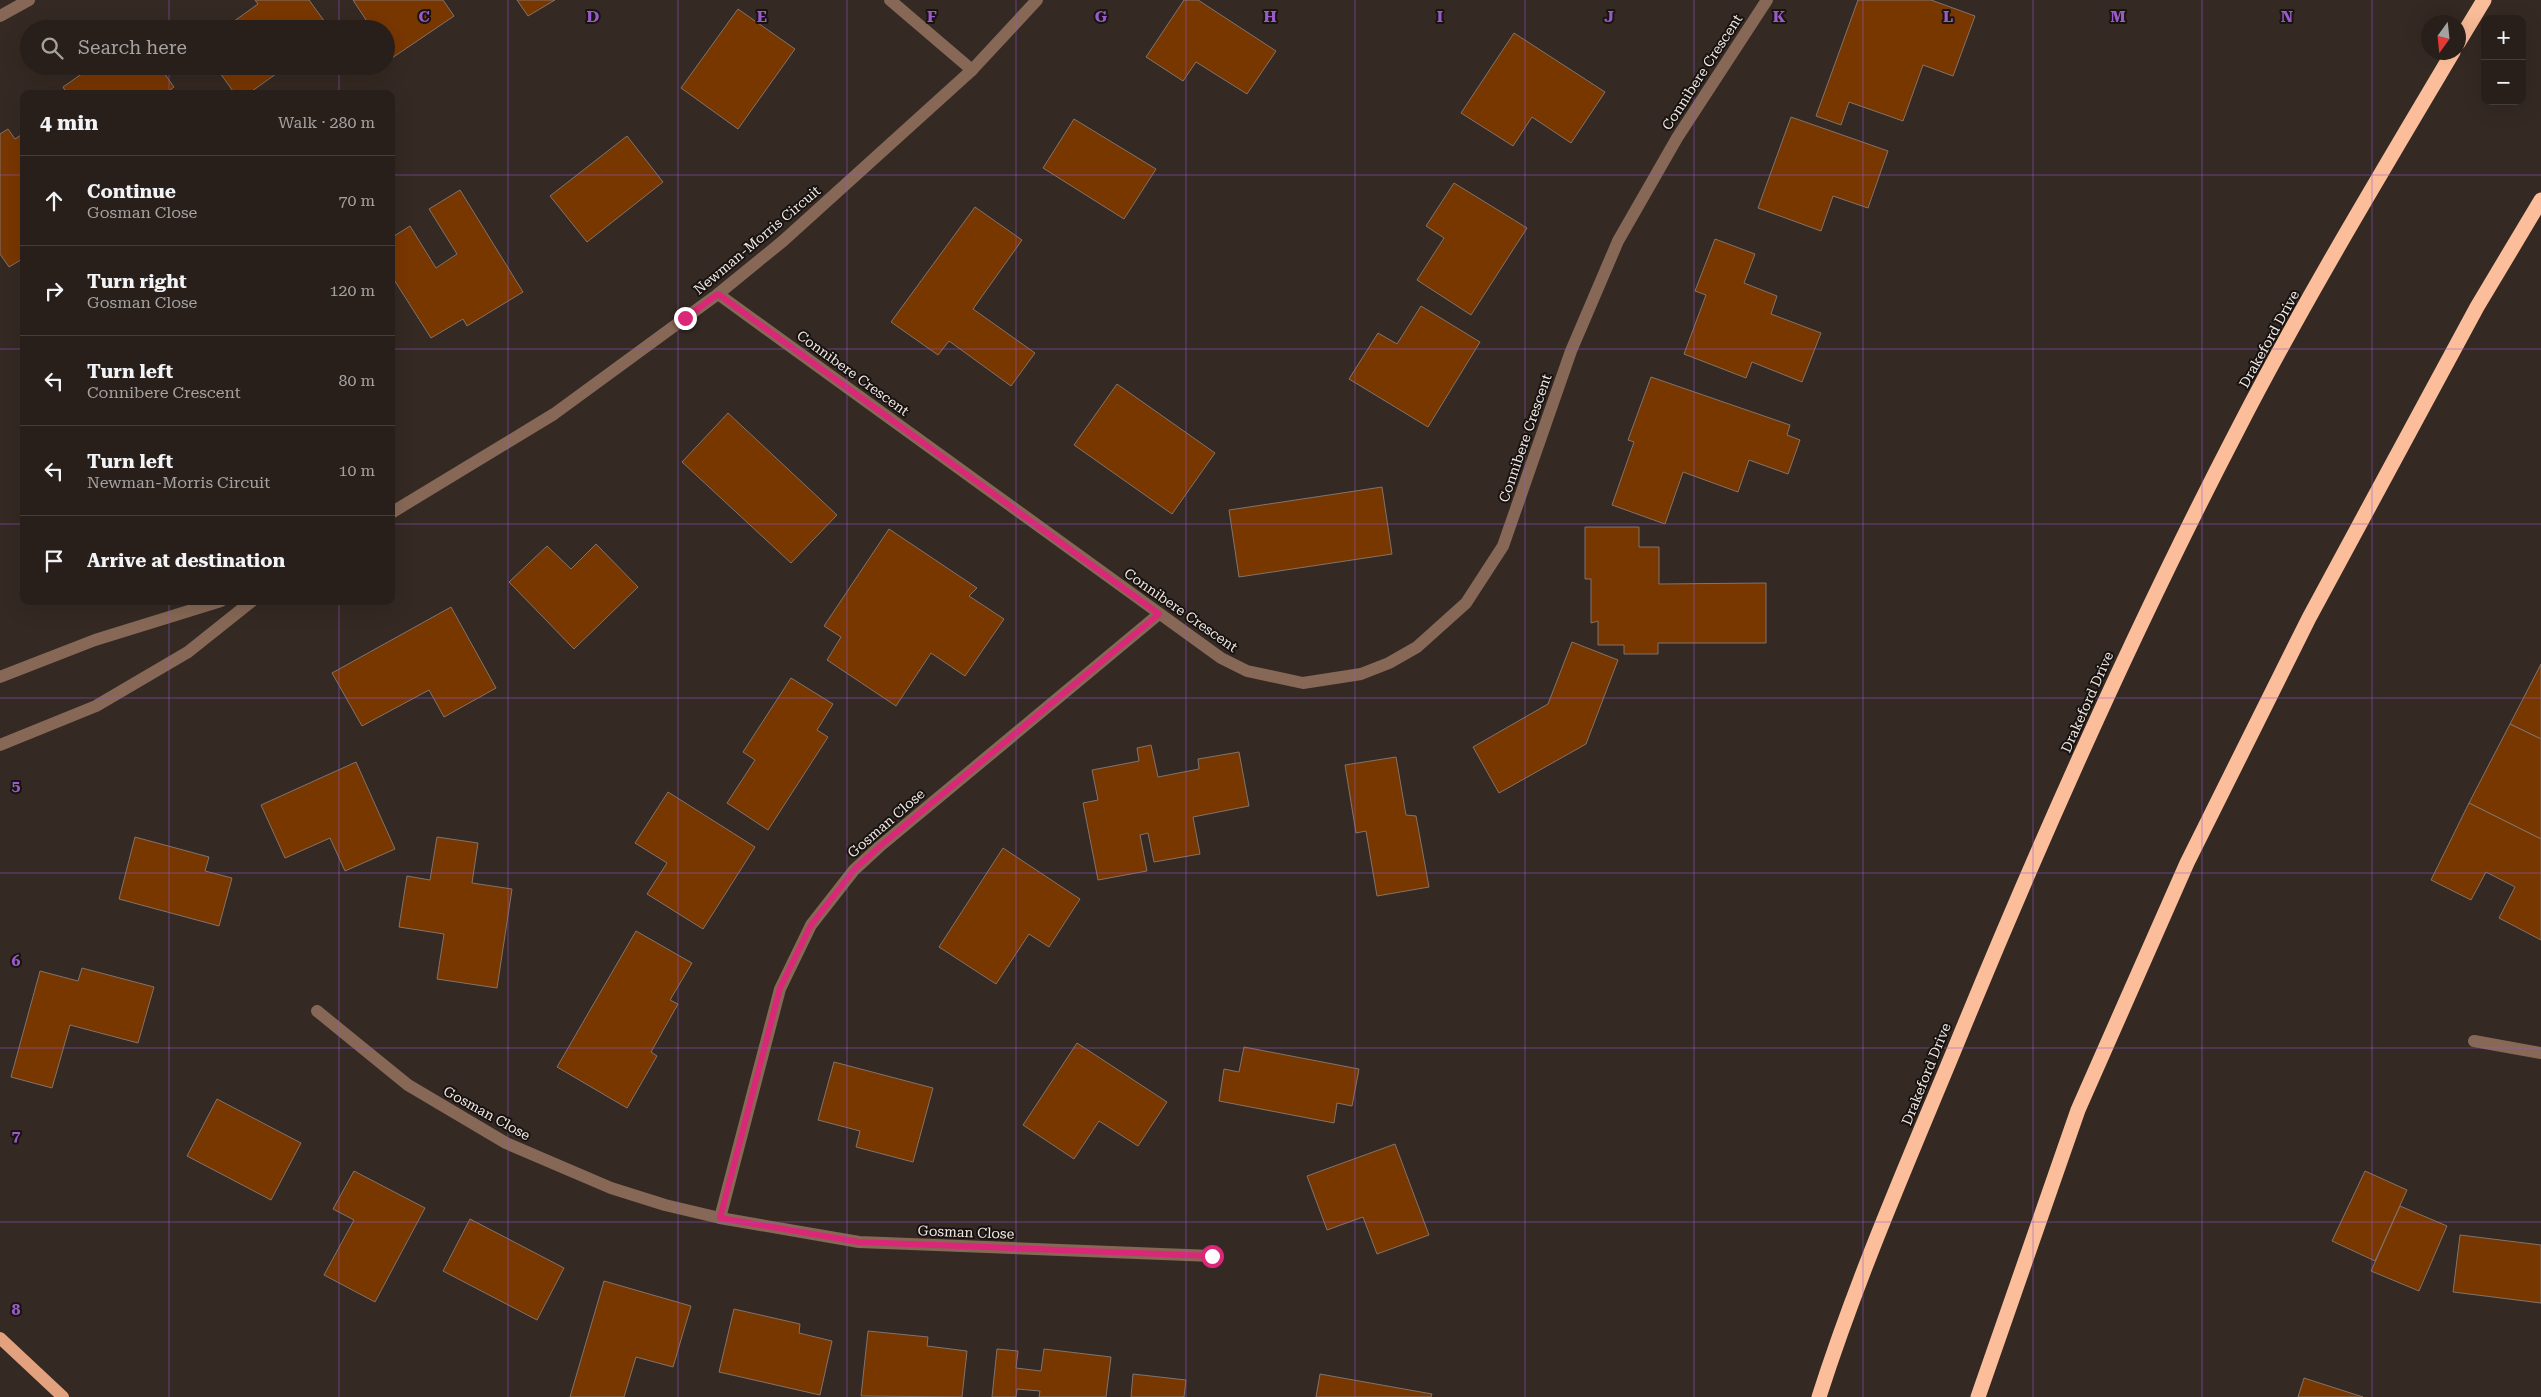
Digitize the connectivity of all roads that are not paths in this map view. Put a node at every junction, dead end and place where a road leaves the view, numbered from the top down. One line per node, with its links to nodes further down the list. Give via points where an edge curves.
1 (29, 0): 6 (street)
2 (890, 0): 9 (street)
3 (1037, 0): 9 (street, Newman-Morris Circuit)
4 (1767, 0): 15 (street, Connibere Crescent, via 1677,138 1618,240 1571,351 1503,546 1466,603 1417,647 1389,663 1361,674 1303,683 1247,671 1221,658)
5 (2484, 0): 7 (highway)
6 (0, 16)
7 (2466, 30)
8 (2448, 60): 25 (highway, Drakeford Drive, via 2358,211 2239,428 2125,657 2020,890 1846,1315)
9 (972, 70): 11 (street, Newman-Morris Circuit, via 784,240)
10 (2541, 200): 26 (highway, via 2477,308 2309,618 2187,863 2078,1110)
11 (718, 294): 12 (street, Newman-Morris Circuit, via 554,414); 15 (street, Connibere Crescent)
12 (395, 511)
13 (208, 605): 16 (street, via 95,640)
14 (247, 605): 17 (street, via 188,652 96,706)
15 (1159, 614): 21 (street, Gosman Close, via 879,847 854,870 811,925 780,988)
16 (0, 677)
17 (0, 745)
18 (317, 1012): 21 (street, Gosman Close, via 408,1085 506,1144 611,1188)
19 (2474, 1041): 20 (street)
20 (2541, 1053)
21 (720, 1218): 22 (street, Gosman Close, via 859,1242)
22 (1212, 1256)
23 (0, 1338): 24 (main road)
24 (63, 1397)
25 (1819, 1397)
26 (1978, 1397)

